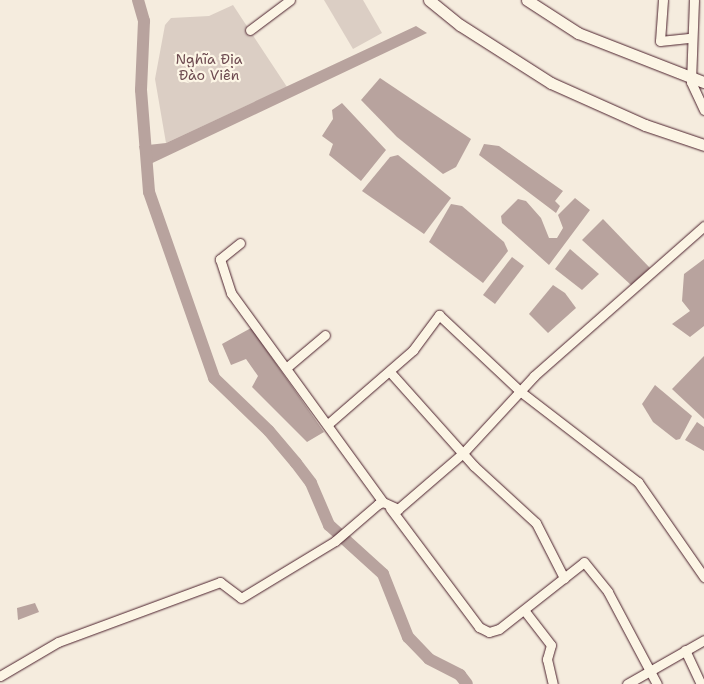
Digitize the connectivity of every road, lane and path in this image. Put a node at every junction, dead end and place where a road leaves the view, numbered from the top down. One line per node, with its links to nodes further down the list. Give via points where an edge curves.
1 (290, 0): 6 (street)
2 (429, 0): 11 (main road, via 460,25 551,83 645,125)
3 (527, 0): 8 (main road, via 578,33)
4 (663, 0): 7 (street, via 660,41)
5 (694, 0): 7 (street)
6 (250, 30)
7 (691, 38): 8 (street)
8 (691, 77): 9 (main road); 10 (street)
9 (704, 82)
10 (704, 110)
11 (704, 145)
12 (704, 226): 17 (street)
13 (240, 243): 15 (street, via 220,259 227,285)
14 (325, 335): 15 (street)
15 (286, 368): 18 (street)
16 (390, 372): 17 (street, via 439,315); 18 (street); 19 (street)
17 (521, 392): 19 (street); 21 (street, via 638,482)
18 (328, 424): 20 (street)
19 (463, 453): 20 (street, via 406,504); 22 (street, via 542,529)
20 (387, 505): 23 (street, via 484,630 499,629); 27 (street, via 241,598 220,582 58,642)
21 (704, 577)
22 (564, 578): 23 (street); 26 (street, via 584,562 608,592)
23 (524, 610): 28 (street, via 551,645 547,659)
24 (704, 640): 25 (street)
25 (685, 650): 26 (street); 31 (street)
26 (652, 668): 29 (street); 30 (street)
27 (0, 676)
28 (553, 684)
29 (627, 684)
30 (657, 684)
31 (701, 684)

